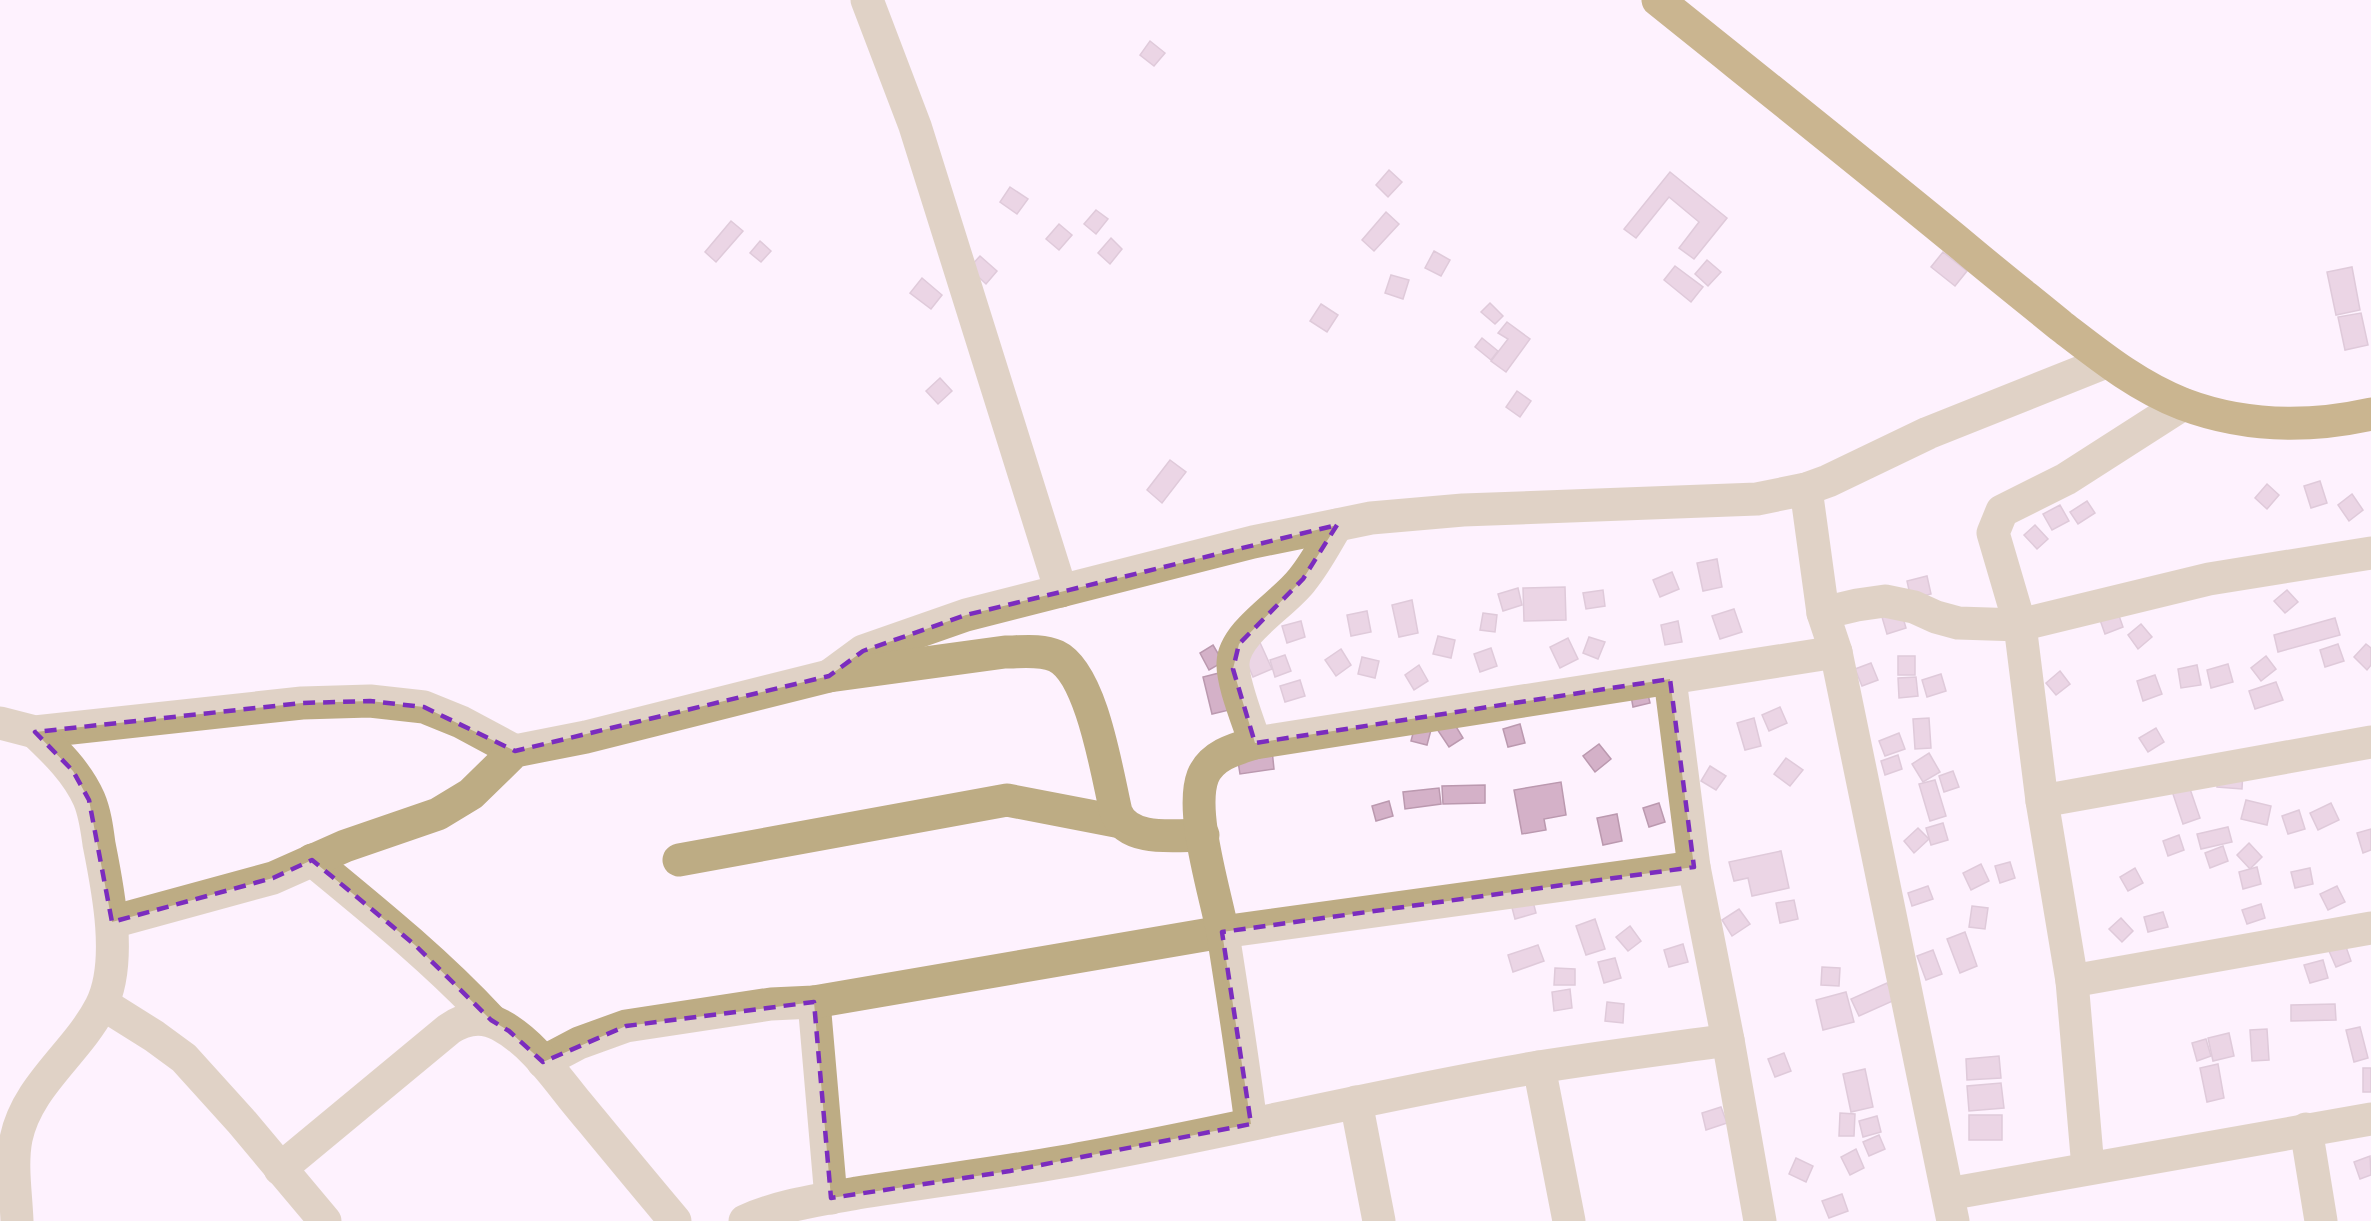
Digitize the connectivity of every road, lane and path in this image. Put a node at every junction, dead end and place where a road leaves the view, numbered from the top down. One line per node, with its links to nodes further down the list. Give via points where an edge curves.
1 (867, 0): 9 (street, via 915,126)
2 (1658, 0): 3 (main road)
3 (2106, 362): 4 (main road, via 2143,386); 6 (street, via 1928,433)
4 (2183, 404): 5 (main road, via 2213,413 2295,425); 11 (street, via 2066,479 2002,511 1993,533)
5 (2371, 414)
6 (1806, 489): 7 (street, via 1757,499 1451,511); 10 (street)
7 (1337, 525): 9 (street, via 1252,542); 18 (street, via 1303,579 1235,651 1234,676)
8 (2371, 553): 11 (street, via 2210,579)
9 (1061, 591): 13 (street, via 902,636 863,651)
10 (1823, 613): 11 (street, via 1886,601 1958,623); 12 (street)
11 (2020, 625): 20 (street)
12 (1836, 652): 14 (street); 44 (street)
13 (829, 676): 19 (street); 21 (street, via 1005,652 1056,656 1072,669 1084,688)
14 (1670, 679): 18 (street); 25 (street)
15 (0, 723): 16 (street)
16 (35, 732): 19 (street, via 302,703 370,701 424,707); 26 (street, via 73,771 89,800)
17 (2371, 742): 20 (street)
18 (1255, 743): 22 (street, via 1233,749 1208,768 1200,792)
19 (515, 751): 23 (street, via 471,794 454,805)
20 (2042, 801): 29 (street)
21 (1121, 822): 22 (street, via 1143,833); 24 (street, via 1007,800)
22 (1203, 835): 28 (street)
23 (312, 860): 26 (street, via 273,878); 32 (street, via 415,945)
24 (679, 860)
25 (1694, 867): 28 (street); 33 (street)
26 (112, 922): 31 (street, via 111,969)
27 (2371, 928): 29 (street)
28 (1222, 932): 30 (street); 38 (street)
29 (2072, 981): 41 (street)
30 (814, 1002): 34 (street, via 771,1004 626,1026 579,1043); 43 (street)
31 (103, 1004): 40 (street, via 77,1045 35,1094); 42 (street, via 184,1058)
32 (490, 1020): 34 (street, via 509,1030); 42 (street, via 471,1018 449,1029)
33 (1728, 1040): 35 (street); 51 (street)
34 (543, 1062): 47 (street)
35 (1539, 1067): 36 (street); 50 (street)
36 (1356, 1102): 38 (street); 49 (street)
37 (2371, 1119): 39 (street)
38 (1251, 1124): 43 (street, via 1010,1171)
39 (2306, 1129): 41 (street); 52 (street)
40 (7, 1157): 45 (street)
41 (2088, 1168): 44 (street)
42 (280, 1169): 46 (street)
43 (831, 1198): 48 (street)
44 (1950, 1207)
45 (17, 1221)
46 (325, 1221)
47 (675, 1221)
48 (746, 1221)
49 (1379, 1221)
50 (1569, 1221)
51 (1760, 1221)
52 (2320, 1221)

